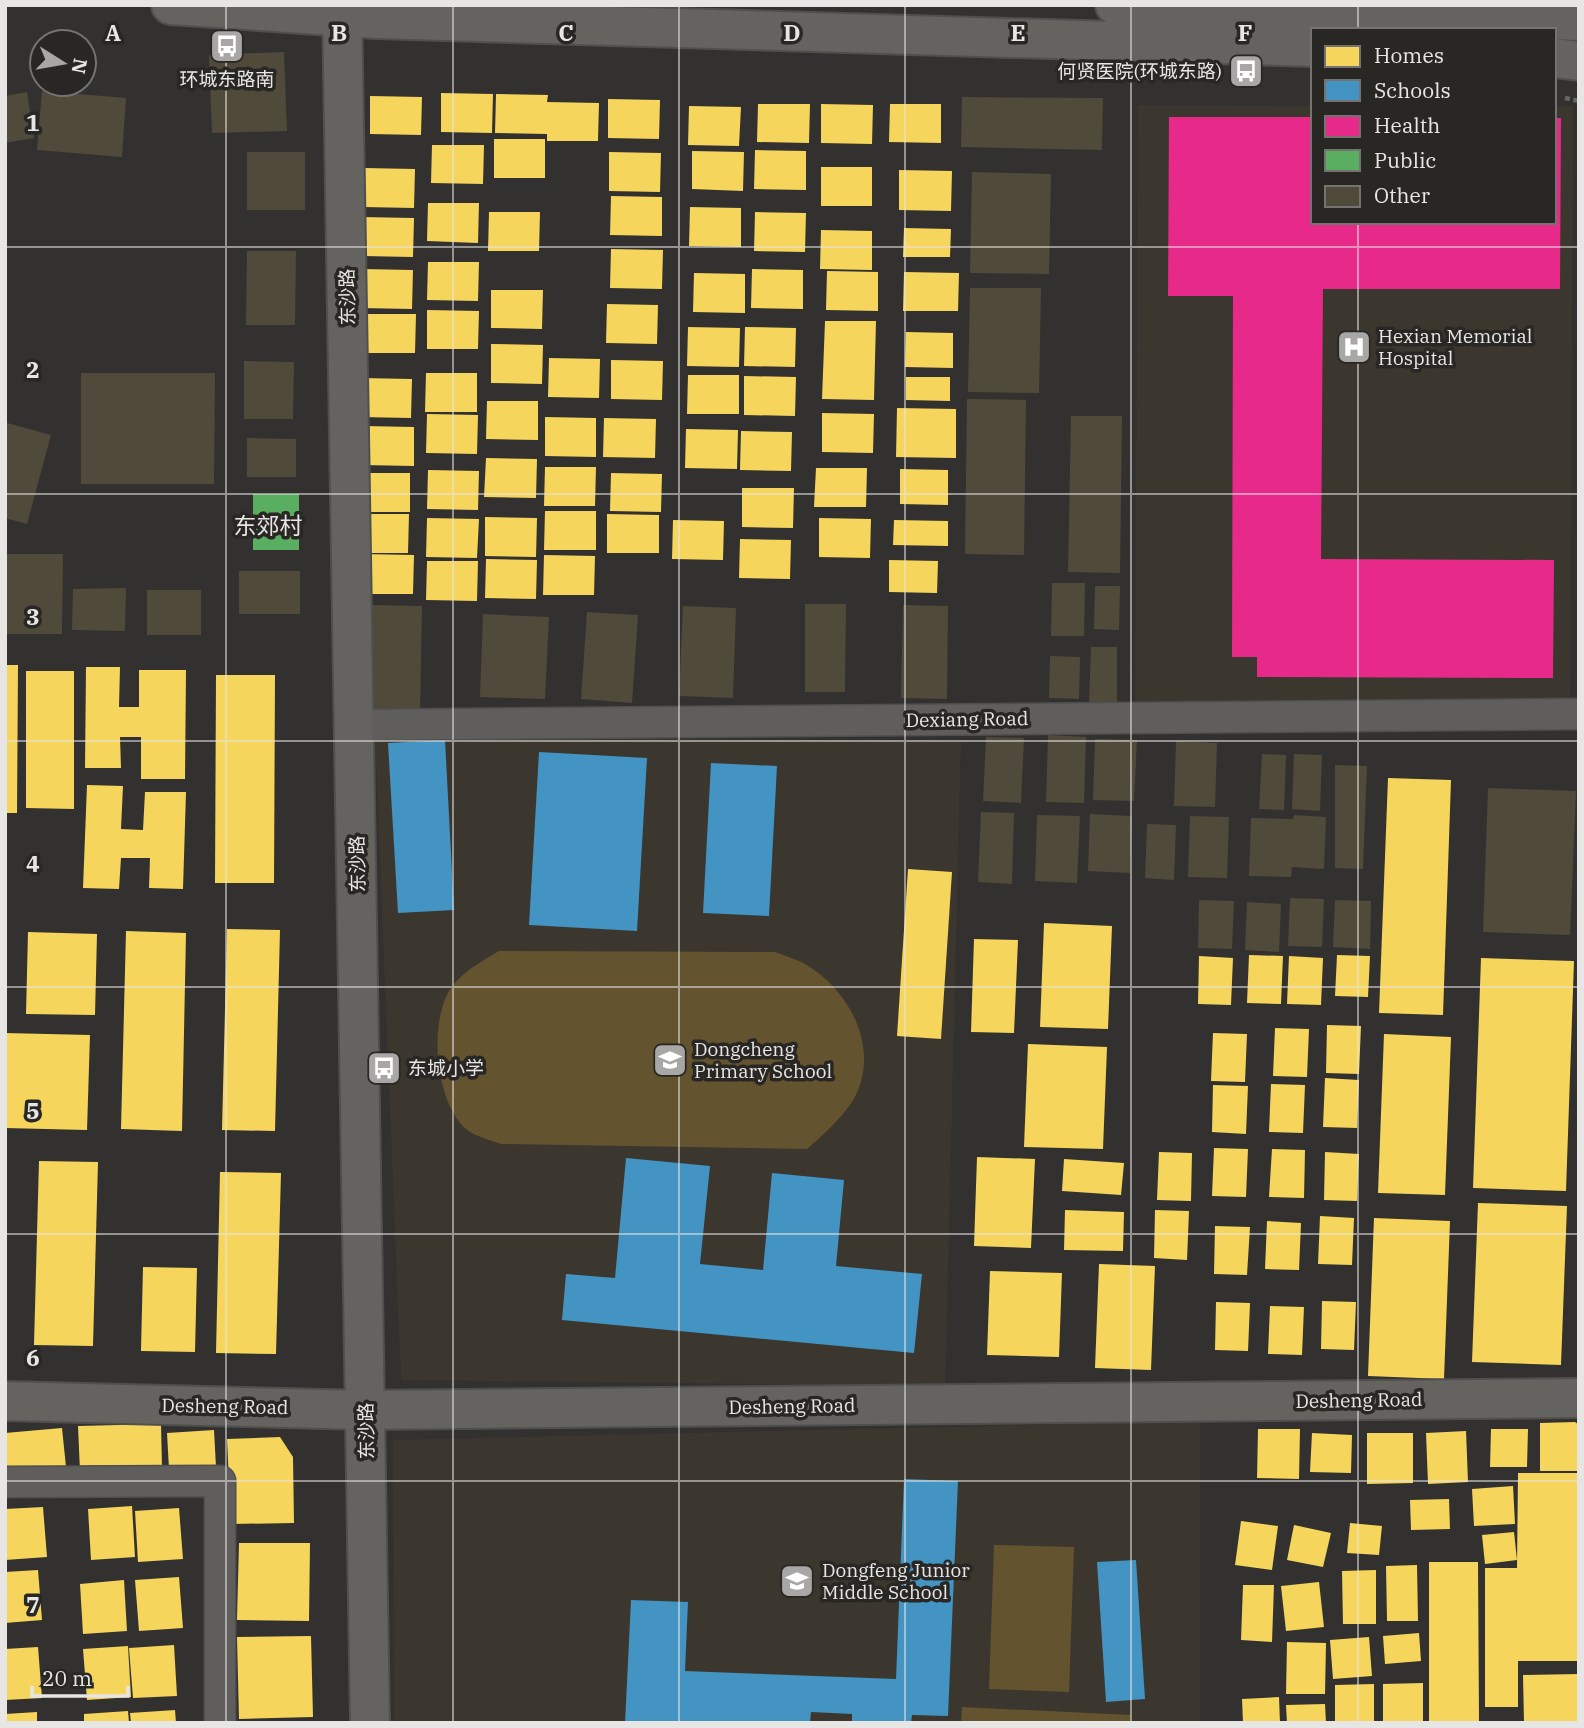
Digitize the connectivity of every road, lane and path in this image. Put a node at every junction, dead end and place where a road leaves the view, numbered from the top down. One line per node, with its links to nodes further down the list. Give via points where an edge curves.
1 (171, 5): 3 (street)
2 (1115, 5): 4 (street)
3 (343, 11): 5 (street); 9 (street, 东沙路)
4 (1579, 21)
5 (1311, 47)
6 (1556, 58): 7 (street)
7 (1579, 61)
8 (1579, 714): 9 (street, Dexiang Road)
9 (354, 725): 12 (street, 东沙路)
10 (1579, 1398): 12 (street, Desheng Road)
11 (5, 1401): 12 (street, Desheng Road)
12 (365, 1410): 15 (street, 东沙路)
13 (5, 1482): 14 (street, via 220,1481)
14 (220, 1723)
15 (370, 1723)

